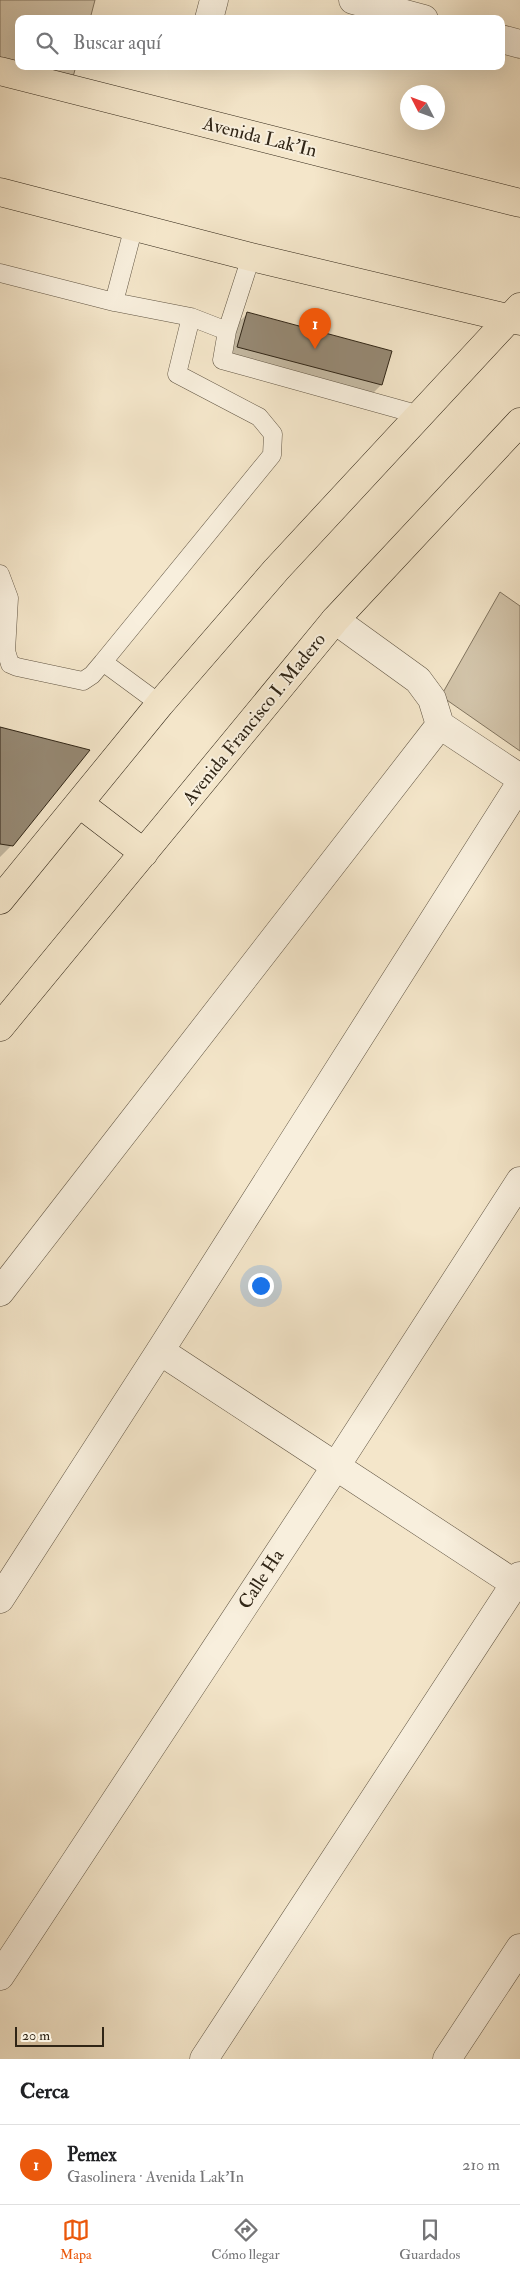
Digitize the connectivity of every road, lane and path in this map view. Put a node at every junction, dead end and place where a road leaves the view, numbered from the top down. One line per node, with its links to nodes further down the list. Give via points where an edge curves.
1 (214, 0): 4 (street)
2 (353, 0): 3 (street)
3 (416, 11)
4 (210, 15)
5 (505, 40): 6 (street)
6 (520, 44)
7 (0, 71): 9 (main road, Avenida Lak'In)
8 (0, 192): 10 (main road)
9 (520, 203)
10 (134, 226): 11 (main road); 13 (lane)
11 (251, 257): 14 (main road); 16 (lane)
12 (0, 272): 13 (lane)
13 (114, 302): 15 (lane)
14 (516, 316): 17 (main road)
15 (191, 317): 16 (lane); 21 (lane, via 177,374 259,417 273,434 272,455)
16 (227, 331): 17 (lane, via 222,360)
17 (420, 415): 22 (main road, via 276,570)
18 (520, 422): 20 (main road, Avenida Francisco I. Madero)
19 (0, 574): 21 (lane, via 9,598 6,651 10,664 83,681)
20 (335, 620): 23 (street, via 418,680 432,699); 27 (main road, Avenida Francisco I. Madero)
21 (103, 662): 22 (lane)
22 (160, 704): 26 (main road)
23 (440, 725): 24 (street); 31 (street)
24 (520, 778)
25 (520, 784): 32 (street)
26 (80, 804): 27 (main road); 28 (main road)
27 (144, 853): 29 (main road, Avenida Francisco I. Madero)
28 (0, 900)
29 (0, 1027)
30 (520, 1181): 33 (street, Calle Ha)
31 (0, 1292)
32 (160, 1351): 33 (street); 35 (street)
33 (336, 1466): 34 (street); 37 (street, Calle Ha)
34 (518, 1582): 38 (street)
35 (0, 1599)
36 (520, 1948): 39 (street)
37 (0, 1976)
38 (204, 2059)
39 (447, 2059)

